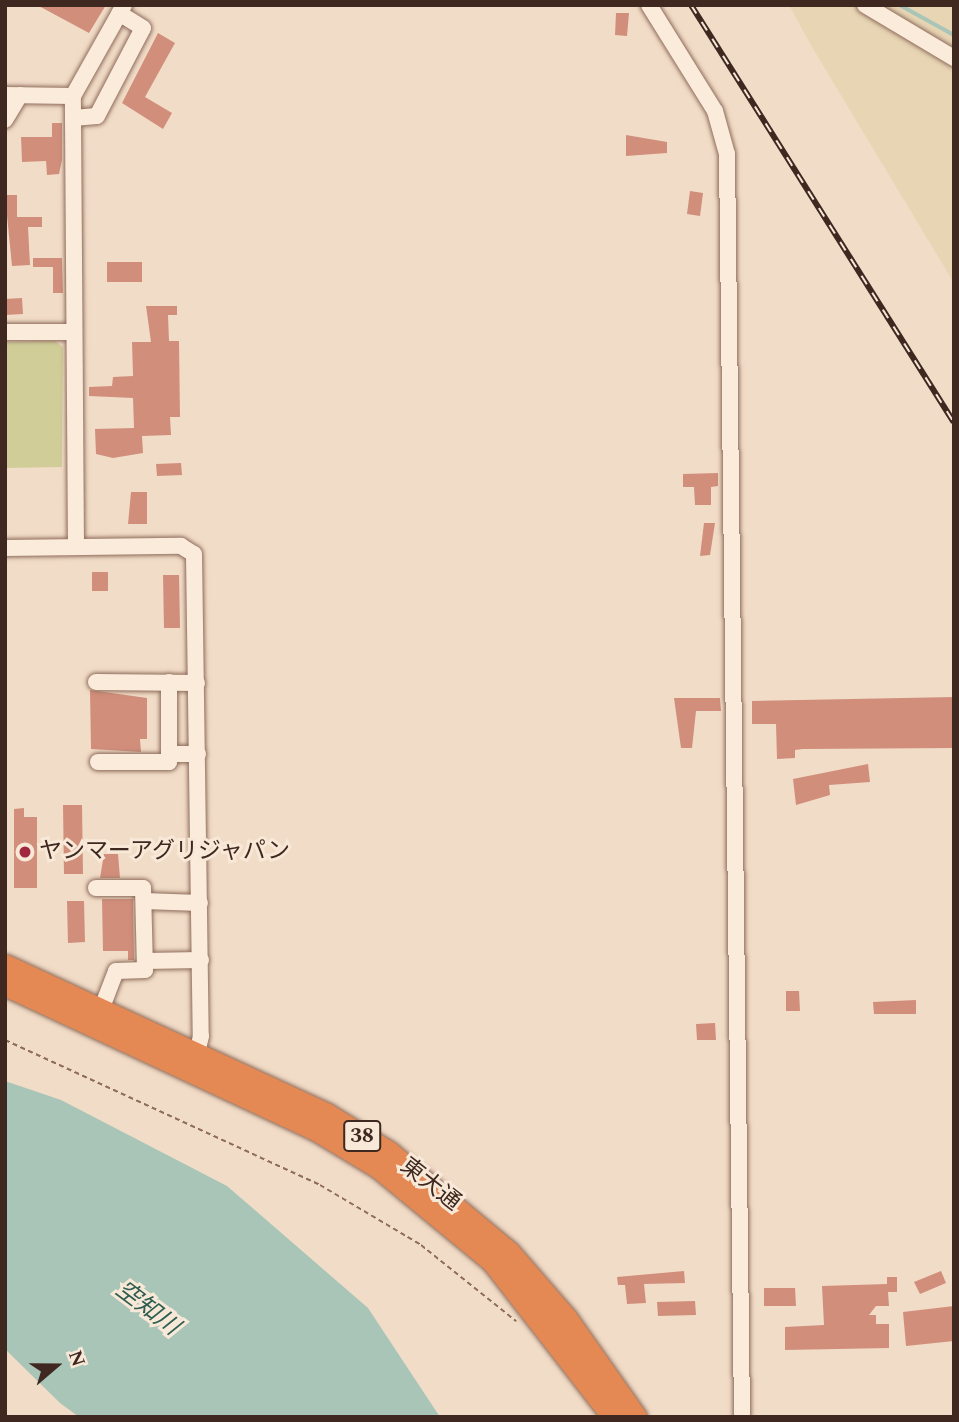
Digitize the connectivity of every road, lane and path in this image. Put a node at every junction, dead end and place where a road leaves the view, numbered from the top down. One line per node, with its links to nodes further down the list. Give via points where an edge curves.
1 (649, 5): 32 (street, via 715,111 727,153)
2 (865, 5): 4 (street)
3 (121, 9): 6 (street); 7 (street, via 143,28 97,116)
4 (954, 58)
5 (12, 95): 6 (street); 8 (street)
6 (73, 96): 7 (street)
7 (73, 118): 10 (street)
8 (5, 120)
9 (5, 332): 10 (street)
10 (74, 332): 11 (street)
11 (76, 547): 12 (street); 15 (street, via 180,546 194,554)
12 (5, 548)
13 (96, 682): 14 (street)
14 (169, 682): 15 (street); 16 (street)
15 (197, 683): 17 (street)
16 (169, 754): 17 (street); 18 (street, via 169,762)
17 (198, 754): 21 (street)
18 (98, 762)
19 (96, 888): 20 (street, via 144,888)
20 (144, 901): 21 (street); 23 (street)
21 (200, 903): 22 (street)
22 (201, 960): 23 (street); 28 (street)
23 (145, 961): 26 (street, via 145,970 116,971)
24 (5, 965): 26 (highway, 東大通 / 38)
25 (5, 984): 28 (highway, 東大通 / 38)
26 (101, 1010): 28 (highway, 東大通 / 38)
27 (5, 1040): 29 (path, via 320,1185 421,1245)
28 (195, 1061): 30 (highway, 東大通 / 38, via 316,1129 424,1200 493,1261); 31 (highway, 東大通 / 38, via 327,1115 436,1187 508,1252 566,1319)
29 (522, 1325)
30 (614, 1417)
31 (635, 1417)
32 (742, 1417)

